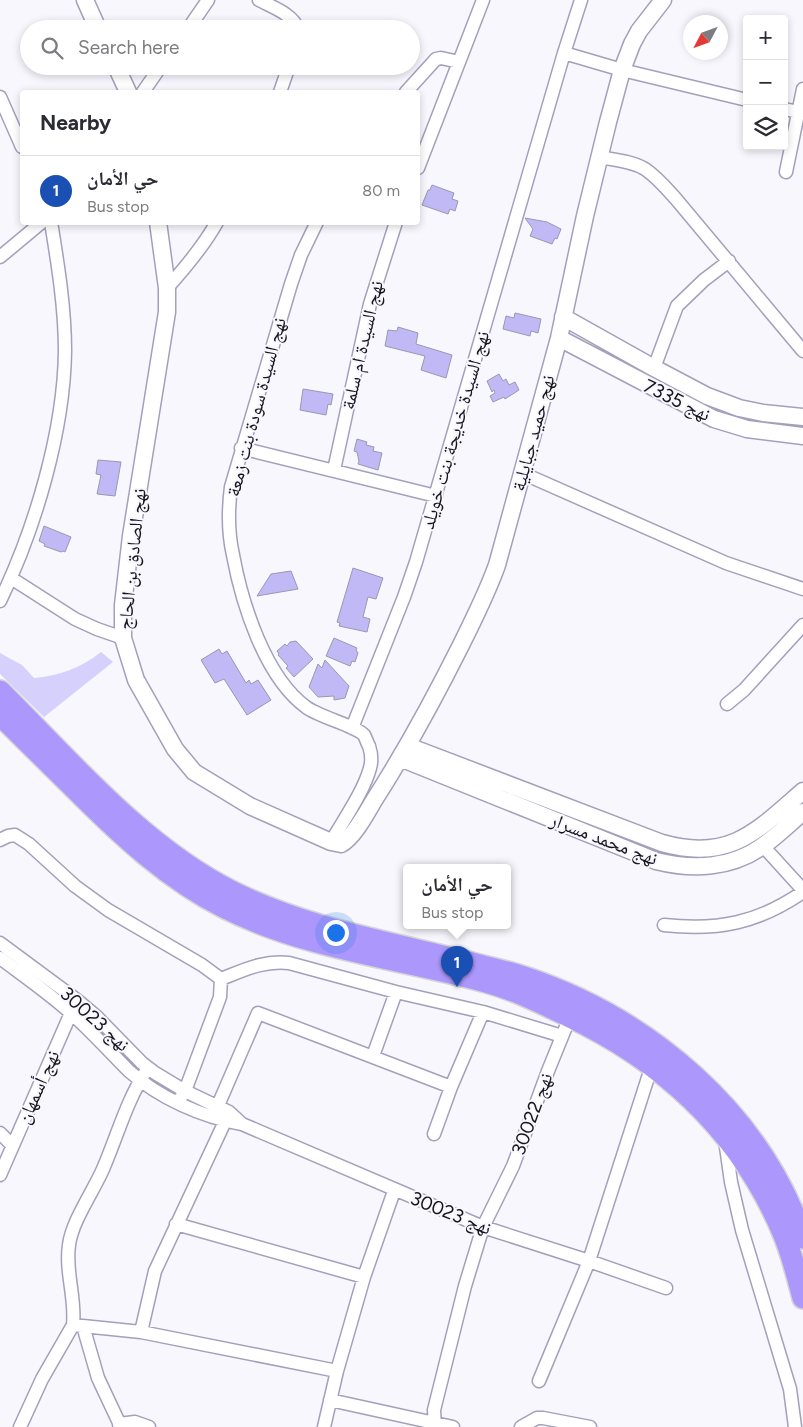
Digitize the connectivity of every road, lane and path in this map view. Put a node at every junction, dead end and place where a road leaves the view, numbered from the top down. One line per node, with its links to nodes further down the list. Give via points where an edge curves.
1 (85, 0): 7 (street)
2 (208, 0): 8 (street)
3 (259, 0): 9 (street)
4 (482, 0): 11 (street)
5 (582, 0): 10 (street, نهج السيدة خديجة بنت خويلد)
6 (663, 0): 12 (street, نهج حميد جبايلية, via 632,44)
7 (94, 20)
8 (194, 20)
9 (293, 20)
10 (564, 52): 12 (street); 47 (street, نهج السيدة خديجة بنت خويلد)
11 (459, 62): 20 (street, via 436,59); 27 (street)
12 (622, 70): 22 (street); 26 (street, نهج حميد جبايلية)
13 (120, 75): 17 (street)
14 (155, 75): 18 (street)
15 (286, 75): 19 (street)
16 (803, 89): 24 (street)
17 (127, 90)
18 (144, 90)
19 (281, 90)
20 (408, 90)
21 (0, 97): 25 (street)
22 (743, 99)
23 (788, 110): 24 (street)
24 (801, 113): 28 (street)
25 (20, 142)
26 (599, 158): 36 (street, via 636,165 651,174); 38 (street, نهج حميد جبايلية)
27 (420, 163)
28 (786, 172)
29 (38, 225): 35 (street)
30 (51, 225): 48 (street, via 63,307 63,380 47,468 34,517)
31 (158, 225): 37 (street, نهج الصادق بن الحاج)
32 (215, 225): 37 (street, via 204,244)
33 (316, 225): 44 (street, نهج السيدة سودة بنت زمعة, via 291,284)
34 (395, 225): 45 (street, نهج السيدة ام سلمة, via 370,304)
35 (0, 257)
36 (728, 261): 40 (street); 41 (street, via 677,306)
37 (167, 288): 52 (street, نهج الصادق بن الحاج, via 166,320 131,536 123,605)
38 (563, 317): 39 (street, نهج حميد جبايلية); 41 (street, نهج 7335)
39 (559, 338): 43 (street, نهج 7335, via 714,419 754,430); 46 (street, نهج حميد جبايلية)
40 (803, 351)
41 (654, 368): 42 (street, نهج 7335, via 739,408)
42 (803, 417)
43 (803, 436)
44 (242, 448): 45 (street); 56 (street, نهج السيدة سودة بنت زمعة, via 231,487 229,530 232,555 251,620 277,674 296,699 313,712)
45 (334, 470): 47 (street)
46 (522, 473): 49 (street, via 726,563); 57 (street, نهج حميد جبايلية, via 488,590 448,673)
47 (436, 496): 56 (street, نهج السيدة خديجة بنت خويلد, via 404,597)
48 (11, 578): 50 (street); 52 (street, via 75,619)
49 (803, 589)
50 (0, 601)
51 (803, 625): 54 (street, via 744,690)
52 (123, 638): 61 (street, نهج الصادق بن الحاج, via 136,680 148,704 175,749 194,772 250,806)
53 (0, 691): 72 (highway, via 129,819 193,868 231,891 310,923 524,977)
54 (727, 704)
55 (0, 714): 72 (highway, via 143,854 183,884 224,908 307,941 512,990)
56 (352, 728): 61 (street, via 364,735 369,747 370,768)
57 (404, 752): 58 (street, نهج محمد مسرار, via 679,848 706,849 747,837); 61 (street, نهج حميد جبايلية, via 366,814); 62 (street, نهج محمد مسرار, via 674,865 711,866 730,862)
58 (803, 792)
59 (803, 812): 62 (street, نهج محمد مسرار)
60 (0, 840): 67 (street, via 15,835 108,910)
61 (337, 843)
62 (763, 846): 63 (street)
63 (803, 891): 64 (street, via 785,904 738,923 689,928)
64 (664, 925)
65 (0, 943): 69 (street, نهج 30023)
66 (0, 958): 70 (street, نهج 30023)
67 (222, 979): 68 (street, via 275,961); 78 (street, via 220,998)
68 (396, 992): 71 (street); 73 (street)
69 (77, 1000): 70 (street, نهج أسمهان); 75 (street, نهج 30023)
70 (70, 1012): 76 (street, نهج 30023); 84 (street, نهج أسمهان)
71 (483, 1012): 72 (street); 77 (street)
72 (570, 1017): 74 (highway, via 623,1045); 88 (street, نهج 30022, via 513,1166); 89 (highway, via 609,1014 694,1076 738,1122 771,1169)
73 (373, 1056): 77 (street); 80 (street, via 258,1013)
74 (652, 1065): 83 (highway, via 682,1090); 90 (street)
75 (148, 1068): 76 (street); 78 (street, نهج 30023)
76 (140, 1080): 79 (street, نهج 30023); 94 (street, via 103,1168 71,1232 68,1255)
77 (451, 1087): 82 (street)
78 (185, 1091): 79 (street); 80 (street, نهج 30023)
79 (178, 1102): 80 (street, نهج 30023)
80 (221, 1114): 86 (street, نهج 30023); 87 (street)
81 (0, 1133): 84 (street)
82 (434, 1134)
83 (724, 1135): 93 (highway, via 768,1201 784,1235); 107 (street, via 742,1230 790,1389)
84 (12, 1144): 85 (street, نهج أسمهان)
85 (0, 1175)
86 (394, 1191): 88 (street, نهج 30023); 91 (street)
87 (176, 1224): 91 (street); 95 (street, via 155,1271)
88 (483, 1227): 90 (street, نهج 30023); 99 (street, نهج 30022, via 447,1354 434,1410)
89 (803, 1238)
90 (589, 1261): 92 (street, نهج 30023); 97 (street)
91 (364, 1277): 96 (street)
92 (666, 1288)
93 (803, 1298)
94 (78, 1325): 95 (street); 100 (street); 101 (street, via 42,1379)
95 (141, 1332): 96 (street)
96 (337, 1371): 98 (street)
97 (539, 1381)
98 (330, 1400): 99 (street); 103 (street)
99 (434, 1425): 104 (street)
100 (120, 1426): 102 (street, via 135,1422)
101 (20, 1427)
102 (149, 1427)
103 (324, 1427)
104 (453, 1427)
105 (521, 1427): 106 (street, via 543,1418)
106 (590, 1427)
107 (795, 1427)

